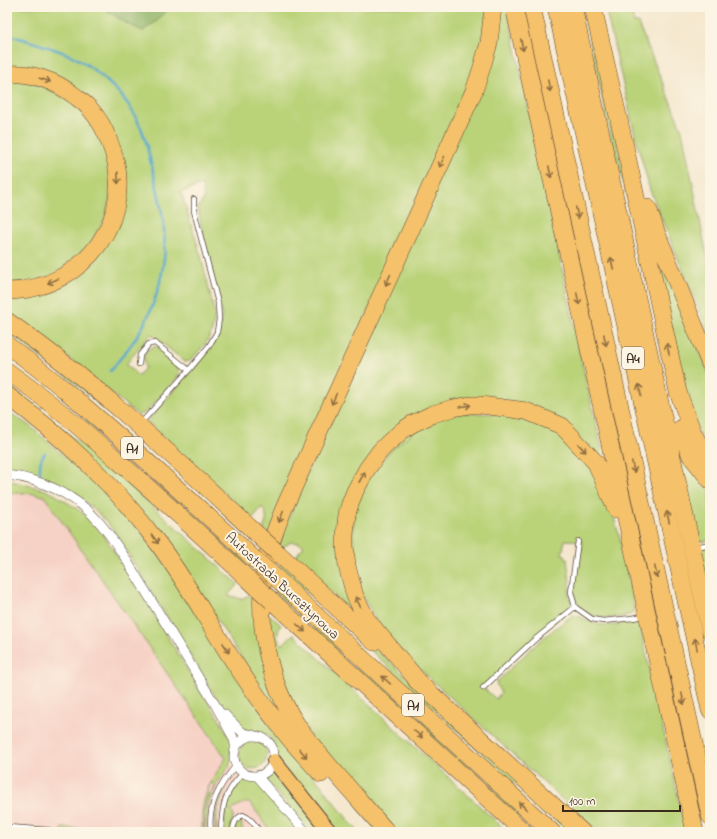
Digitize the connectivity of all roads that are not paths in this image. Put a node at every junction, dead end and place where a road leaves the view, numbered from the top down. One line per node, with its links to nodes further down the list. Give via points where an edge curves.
1 (493, 7): 52 (highway, one-way to 52, via 489,42 474,91 288,501 264,569 264,635 279,692 304,736)
2 (514, 7): 28 (highway, one-way to 28)
3 (532, 7): 42 (highway, A4, one-way to 42)
4 (556, 7): 35 (highway, A4, one-way to 4)
5 (573, 7): 11 (highway)
6 (593, 7): 8 (highway)
7 (7, 74): 10 (highway, one-way to 10, via 33,76 51,82 68,90 91,110 113,149 118,172 115,210 106,232 91,255 66,275 47,284)
8 (624, 142): 15 (highway, via 656,234); 22 (highway, one-way to 8, via 693,433 678,392)
9 (194, 199): 16 (lane, via 194,211 218,303 219,319 217,332 209,346)
10 (7, 291)
11 (639, 305): 24 (highway, via 671,409 692,456); 27 (highway)
12 (7, 321): 21 (highway)
13 (7, 345): 54 (highway, Autostrada Bursztynowa / A1, one-way to 13, bridge, via 203,511 95,415)
14 (139, 364): 16 (lane, via 140,355 149,344 156,343)
15 (710, 364)
16 (189, 370): 21 (lane)
17 (7, 371): 53 (highway, Autostrada Bursztynowa / A1, one-way to 53, bridge, via 60,411 173,509)
18 (7, 395): 20 (highway)
19 (7, 404): 20 (highway)
20 (38, 419): 51 (highway, one-way to 51, via 111,486 155,538 195,597 235,664 280,727)
21 (138, 425): 32 (highway, bridge)
22 (710, 464)
23 (7, 475): 34 (street, via 32,480 64,493 98,520 124,556)
24 (710, 480)
25 (578, 541): 29 (lane, via 571,592)
26 (710, 544): 27 (lane)
27 (692, 548): 31 (highway)
28 (633, 553): 30 (highway); 32 (highway, one-way to 28, via 367,620 352,587 345,546 347,514 360,480 380,450 407,427 433,414 470,405 526,411 562,426 596,463)
29 (575, 607): 30 (lane, via 592,619 603,621); 33 (lane, via 533,640)
30 (647, 615): 56 (highway)
31 (710, 630)
32 (424, 688): 55 (highway)
33 (483, 688)
34 (216, 706): 36 (street, via 243,733); 37 (street, via 233,737)
35 (710, 710)
36 (255, 736): 37 (street, via 242,740); 38 (street, via 262,737 273,747)
37 (235, 752): 39 (street)
38 (274, 761): 41 (street, via 270,768); 50 (main road)
39 (236, 765): 40 (street); 45 (lane, via 220,787 214,801)
40 (243, 773): 41 (street); 46 (lane, via 228,790 222,813)
41 (257, 776): 49 (street)
42 (710, 816)
43 (7, 828): 44 (lane)
44 (49, 830)
45 (210, 830)
46 (221, 832)
47 (233, 832): 48 (lane, via 235,821 243,815 253,822)
48 (260, 832)
49 (306, 832)
50 (330, 832)
51 (371, 832)
52 (387, 832)
53 (524, 832)
54 (552, 832)
55 (582, 832)
56 (694, 832)

